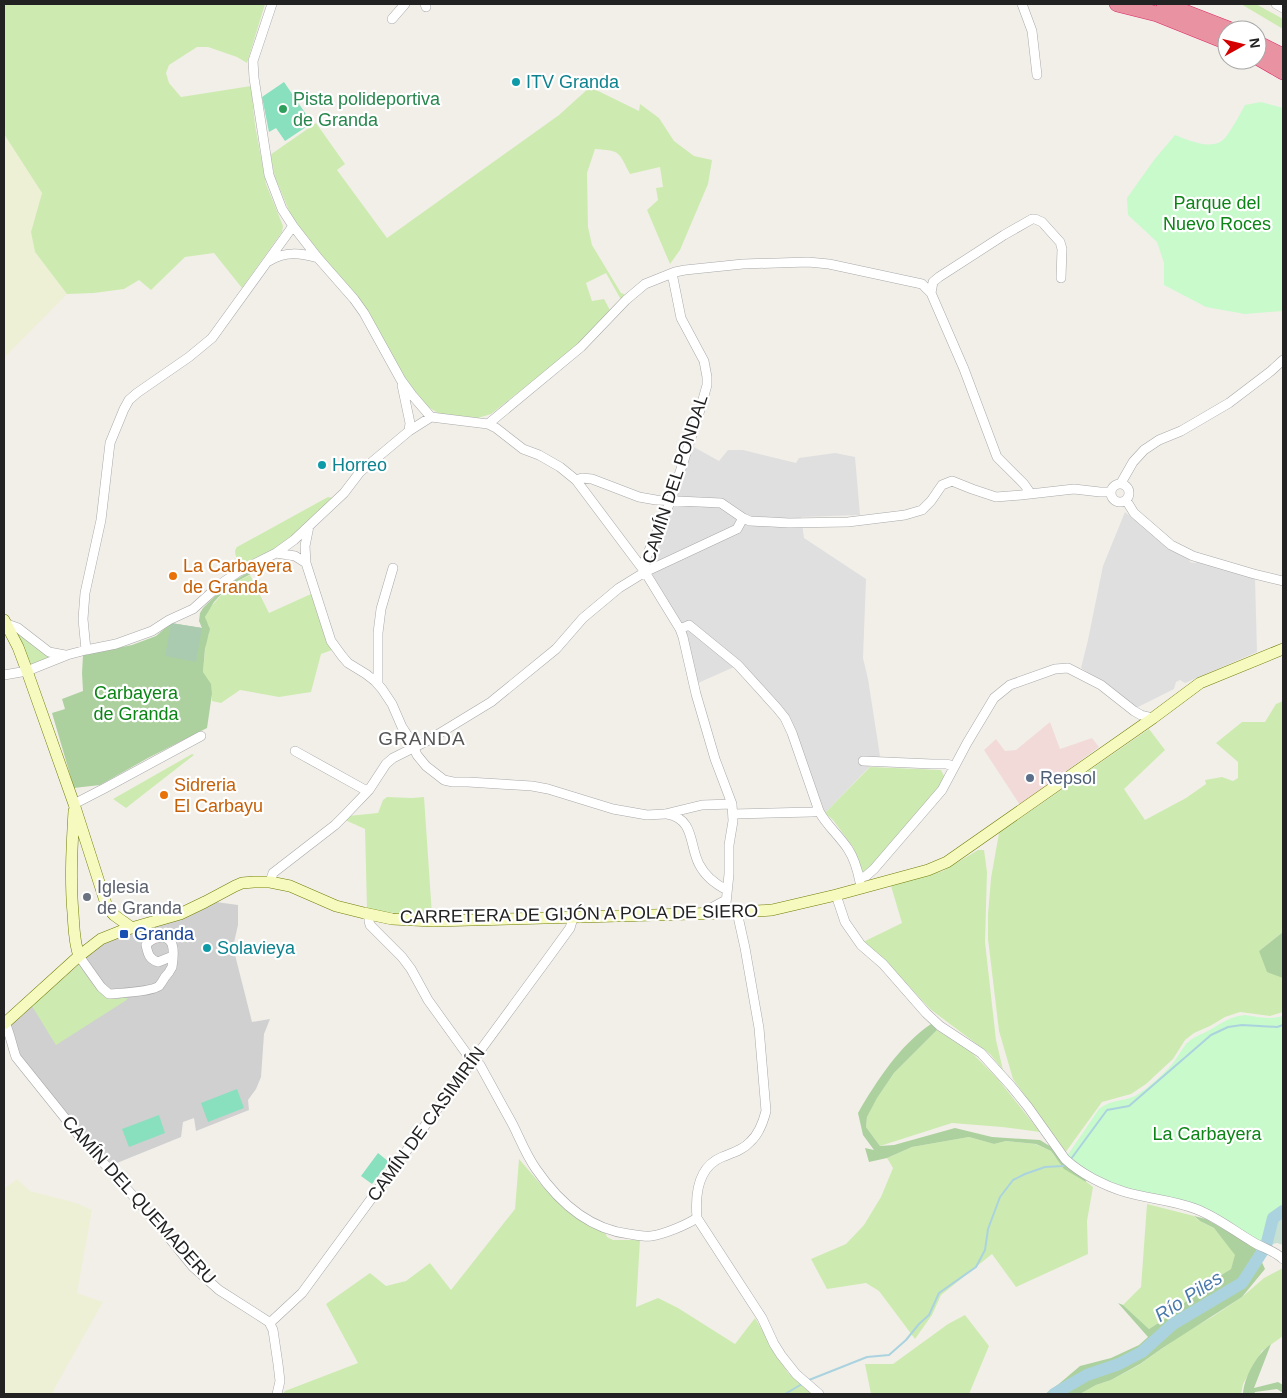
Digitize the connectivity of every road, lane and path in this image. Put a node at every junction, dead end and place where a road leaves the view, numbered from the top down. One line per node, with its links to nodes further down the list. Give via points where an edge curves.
1 (272, 4): 16 (street, via 253,62 254,78 269,175)
2 (405, 4): 8 (street)
3 (1022, 4): 15 (street, via 1032,31)
4 (1117, 4): 10 (highway, via 1157,14)
5 (1164, 4): 9 (highway)
6 (1276, 4): 7 (street)
7 (1283, 8)
8 (392, 19)
9 (1217, 25)
10 (1217, 38)
11 (1267, 48): 12 (highway)
12 (1283, 56)
13 (1267, 63): 14 (highway)
14 (1283, 72)
15 (1037, 75)
16 (292, 226): 17 (street); 18 (street)
17 (318, 258): 18 (street, via 290,253); 23 (street, via 364,313)
18 (265, 264): 43 (street, via 212,338 137,393 124,409 110,443 101,520 84,593)
19 (672, 273): 21 (street, via 743,264 808,262 922,284); 25 (street, via 645,284 581,348); 31 (street, CAMÍN DEL PONDAL, via 681,318 704,361 707,377 700,410)
20 (1062, 278): 21 (street, via 1060,242 1042,222 1032,219 939,277 933,282)
21 (931, 293): 30 (street, via 997,457)
22 (1283, 360): 28 (street, via 1229,403 1144,450)
23 (401, 380): 24 (street); 26 (street)
24 (431, 417): 25 (street); 26 (street)
25 (488, 424): 27 (street)
26 (409, 431): 34 (street, via 360,472 344,493)
27 (576, 480): 31 (street, via 592,479 639,497); 38 (street)
28 (1121, 483): 29 (street, via 1113,486); 32 (street, via 1130,491)
29 (1111, 492): 30 (street, via 1074,490); 32 (street, via 1115,500)
30 (1031, 494): 33 (street, via 996,497 952,481 942,485 926,507 905,516 848,522 789,523)
31 (671, 500): 33 (street, via 721,503); 38 (street, CAMÍN DEL PONDAL, via 646,560)
32 (1126, 500): 39 (street, via 1134,513 1171,545 1193,556)
33 (744, 518): 38 (street, via 737,529)
34 (309, 526): 35 (street); 36 (street)
35 (276, 553): 36 (street, via 295,556); 43 (street, via 238,572 193,609 152,631 116,644)
36 (306, 563): 47 (street, via 331,641 348,663)
37 (393, 568): 47 (street, via 381,609)
38 (645, 572): 41 (street); 50 (street, via 605,598 556,649 491,702)
39 (1283, 581)
40 (5, 622): 44 (street, via 49,652); 45 (street)
41 (680, 629): 56 (street, via 715,759); 57 (street, via 689,625 738,665 785,718)
42 (1283, 649): 48 (street, CARRETERA DE GIJÓN A POLA DE SIERO, via 1200,683)
43 (86, 650): 44 (street)
44 (67, 655): 45 (street)
45 (27, 671): 46 (street); 55 (street)
46 (4, 675)
47 (378, 684): 50 (street)
48 (1153, 718): 53 (street, via 1134,711 1074,670 1055,669 1018,682 994,698); 63 (street, CARRETERA DE GIJÓN A POLA DE SIERO, via 947,862 928,870)
49 (201, 736): 55 (street)
50 (414, 748): 54 (street, via 386,764); 58 (street, via 426,766 444,780 532,786 632,813)
51 (295, 751): 54 (street)
52 (862, 761): 53 (street, via 947,764)
53 (954, 767): 63 (street, via 931,804)
54 (367, 791): 62 (street, via 335,825 273,873)
55 (74, 804): 60 (street); 61 (street)
56 (732, 804): 58 (street, via 702,805); 59 (street)
57 (818, 811): 59 (street); 63 (street, via 849,849)
58 (665, 814): 64 (street, via 683,822 705,873)
59 (733, 814): 64 (street)
60 (95, 867): 61 (street, via 84,857 76,860); 71 (street, via 107,906)
61 (71, 869): 72 (street)
62 (270, 882): 68 (street, CARRETERA DE GIJÓN A POLA DE SIERO, via 290,886 336,906); 71 (street, CARRETERA DE GIJÓN A POLA DE SIERO, via 235,886 180,914)
63 (860, 883): 65 (street, CARRETERA DE GIJÓN A POLA DE SIERO)
64 (727, 890): 66 (street)
65 (836, 895): 67 (street, CARRETERA DE GIJÓN A POLA DE SIERO, via 772,910); 79 (street, via 845,922 861,945 940,1026 981,1053 1011,1086 1069,1162 1103,1184 1177,1203 1212,1216)
66 (726, 900): 67 (street); 69 (street)
67 (731, 913): 69 (street, CARRETERA DE GIJÓN A POLA DE SIERO); 78 (street, via 749,968 760,1028 766,1111 759,1131 750,1142 715,1161 703,1174 698,1185)
68 (369, 914): 70 (street, CARRETERA DE GIJÓN A POLA DE SIERO, via 433,921); 77 (street, via 370,925 402,957 428,1000)
69 (700, 914): 70 (street, CARRETERA DE GIJÓN A POLA DE SIERO)
70 (573, 918): 77 (street, CAMÍN DE CASIMIRÍN, via 570,928)
71 (125, 927): 73 (street, CARRETERA DE GIJÓN A POLA DE SIERO)
72 (74, 928): 73 (street, via 77,937); 74 (street)
73 (92, 945): 74 (street, CARRETERA DE GIJÓN A POLA DE SIERO)
74 (79, 956): 75 (street, via 100,987 109,994 158,986 171,968); 76 (street, CARRETERA DE GIJÓN A POLA DE SIERO)
75 (172, 956)
76 (4, 1023): 80 (street, CAMÍN DEL QUEMADERU, via 16,1057 81,1138 193,1267 219,1290)
77 (474, 1060): 78 (street, via 480,1065 534,1167 560,1199 586,1219 618,1232 644,1236 657,1235); 80 (street, CAMÍN DE CASIMIRÍN, via 302,1293)
78 (697, 1218): 82 (street, via 762,1318 774,1344 800,1377)
79 (1283, 1259)
80 (269, 1322): 81 (street, via 280,1381)
81 (277, 1394)
82 (819, 1394)

